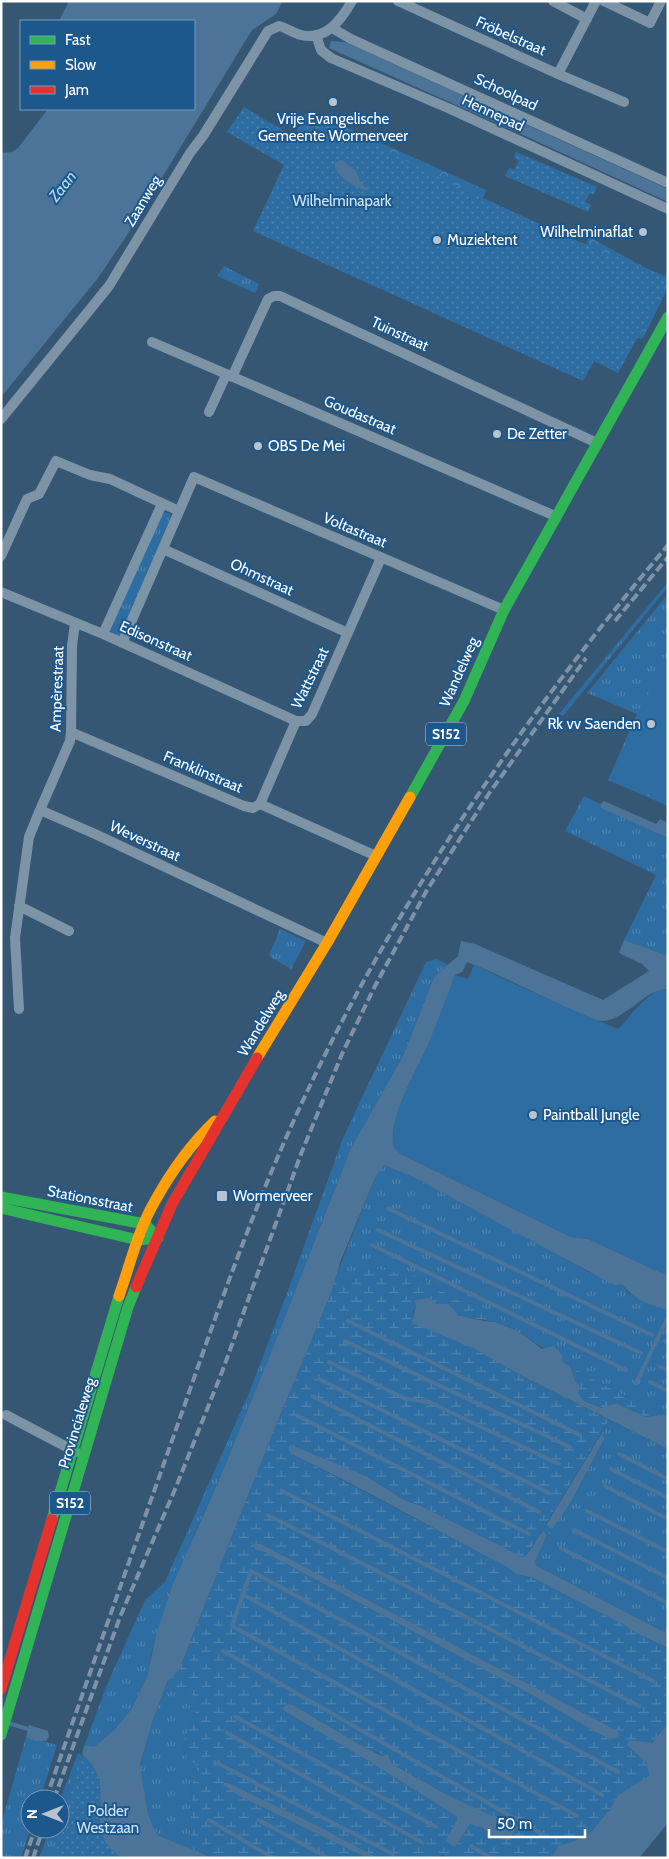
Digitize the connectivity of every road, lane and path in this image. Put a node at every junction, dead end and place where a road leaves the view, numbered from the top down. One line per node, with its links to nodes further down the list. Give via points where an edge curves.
1 (352, 1): 8 (street)
2 (398, 1): 10 (street, Fröbelstraat)
3 (553, 1): 7 (street)
4 (596, 1): 7 (street, Fröbelstraat)
5 (604, 1): 6 (street, via 650,23)
6 (660, 1)
7 (587, 19): 10 (street, Fröbelstraat)
8 (332, 28): 9 (street); 12 (street, Schoolpad)
9 (316, 35): 13 (street, Hennepad, via 321,50 331,58); 18 (street, Zaanweg, via 302,35 279,26 268,31 109,286)
10 (558, 74): 11 (street, Fröbelstraat)
11 (624, 102)
12 (668, 183)
13 (668, 209)
14 (668, 317): 19 (main road, Wandelweg / S152)
15 (152, 342): 16 (street, Goudastraat)
16 (229, 376): 17 (street); 19 (street, Tuinstraat, via 268,299 280,296); 22 (street, Goudastraat)
17 (209, 412)
18 (1, 419)
19 (597, 443): 22 (main road, Wandelweg / S152)
20 (162, 504): 21 (street); 24 (street, via 110,479 90,475 56,461 39,494 27,499); 30 (street)
21 (179, 511): 23 (street); 25 (street, Voltastraat, via 194,477)
22 (556, 516): 27 (main road, Wandelweg / S152)
23 (163, 549): 29 (street, Ohmstraat); 31 (street)
24 (1, 556)
25 (381, 558): 27 (street, Voltastraat); 29 (street, Wattstraat)
26 (1, 592): 28 (street, Edisonstraat)
27 (504, 610): 36 (main road, Wandelweg / S152, via 464,701)
28 (76, 623): 30 (street, Edisonstraat); 33 (street, Ampèrestraat, via 72,646)
29 (348, 633): 32 (street, Wattstraat, via 312,714 306,721)
30 (103, 634): 31 (street, Edisonstraat)
31 (122, 643): 32 (street, Edisonstraat)
32 (296, 721): 34 (street, Wattstraat)
33 (71, 732): 34 (street, Franklinstraat, via 244,806 253,808); 35 (street, Ampèrestraat, via 67,749)
34 (260, 804): 36 (street, Franklinstraat)
35 (40, 810): 37 (street, via 29,837); 39 (street, Weverstraat)
36 (376, 856): 39 (main road, Wandelweg / S152)
37 (19, 906): 38 (street); 40 (street, via 15,938)
38 (70, 931)
39 (327, 943): 41 (main road, Wandelweg / S152)
40 (19, 1008)
41 (224, 1113): 44 (main road, Wandelweg / S152, via 196,1139 154,1202); 45 (main road, Wandelweg / S152, via 172,1204)
42 (1, 1197): 44 (main road, Stationsstraat)
43 (1, 1208): 46 (main road, Stationsstraat)
44 (145, 1224): 45 (main road, Stationsstraat); 46 (main road, Wandelweg / S152)
45 (158, 1238): 46 (main road, Stationsstraat); 49 (main road, Provincialeweg / S152, via 128,1307)
46 (138, 1240): 48 (main road, Provincialeweg / S152)
47 (6, 1415): 48 (street)
48 (72, 1450): 49 (street); 50 (main road, Provincialeweg / S152)
49 (83, 1456): 51 (main road, Provincialeweg / S152)
50 (1, 1689)
51 (2, 1732)

